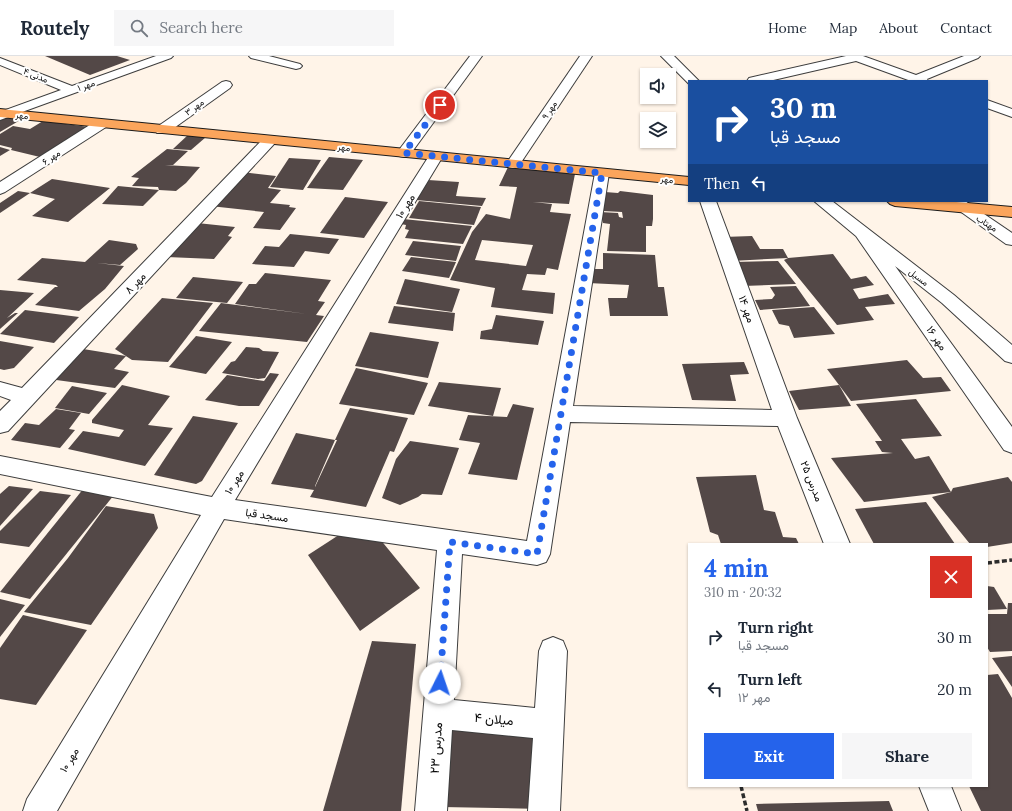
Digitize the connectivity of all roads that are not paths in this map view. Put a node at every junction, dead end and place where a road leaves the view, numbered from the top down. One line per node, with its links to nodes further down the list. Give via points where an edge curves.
1 (163, 56): 16 (street, مهر ۱)
2 (255, 56): 9 (street)
3 (476, 56): 23 (street)
4 (586, 56): 25 (street, مهر ۹)
5 (667, 56): 11 (street)
6 (974, 56): 14 (street)
7 (854, 57): 10 (street); 14 (street)
8 (0, 61): 16 (street, مدنی ۴)
9 (296, 66)
10 (785, 74): 12 (street); 13 (street)
11 (692, 80)
12 (758, 80)
13 (794, 80)
14 (919, 80)
15 (226, 85): 21 (street, مهر ۳)
16 (72, 90): 19 (street, مهر ۱)
17 (988, 104): 18 (street)
18 (1012, 113)
19 (2, 114): 20 (main road, مهر)
20 (101, 124): 21 (main road, مهر); 28 (street, مهر ۶)
21 (162, 130): 22 (main road, مهر)
22 (270, 140): 23 (main road, مهر); 38 (street, مهر ۸)
23 (404, 153): 24 (main road, مهر)
24 (436, 156): 25 (main road, مهر); 44 (street, مهر ۱۰)
25 (513, 164): 26 (main road, مهر)
26 (602, 173): 27 (main road, مهر); 39 (street)
27 (688, 181)
28 (0, 189)
29 (708, 202): 40 (street, مهر ۱۴)
30 (823, 202): 34 (street, مسیل)
31 (916, 202): 32 (main road)
32 (958, 204): 33 (main road); 35 (street, مهتاب)
33 (1012, 212)
34 (862, 232): 36 (street, مسیل, via 948,299); 42 (street, مهر ۱۶)
35 (1012, 240)
36 (1012, 356)
37 (0, 389): 38 (street)
38 (27, 397): 41 (street, مهر ۸)
39 (560, 414): 40 (street); 45 (street, مسجد قبا, via 537,554)
40 (786, 418): 46 (street, مدرس ۲۵)
41 (0, 425)
42 (1012, 444)
43 (0, 465): 44 (street, مسجد قبا)
44 (218, 508): 45 (street, مسجد قبا); 51 (street, مهر ۱۰)
45 (450, 542): 48 (street, مدرس ۲۳)
46 (837, 543)
47 (553, 651): 49 (street)
48 (438, 714): 49 (street, میلان ۴); 52 (street, مدرس ۲۳)
49 (549, 724): 53 (street)
50 (934, 787): 54 (street)
51 (39, 811)
52 (431, 811)
53 (544, 811)
54 (945, 811)

